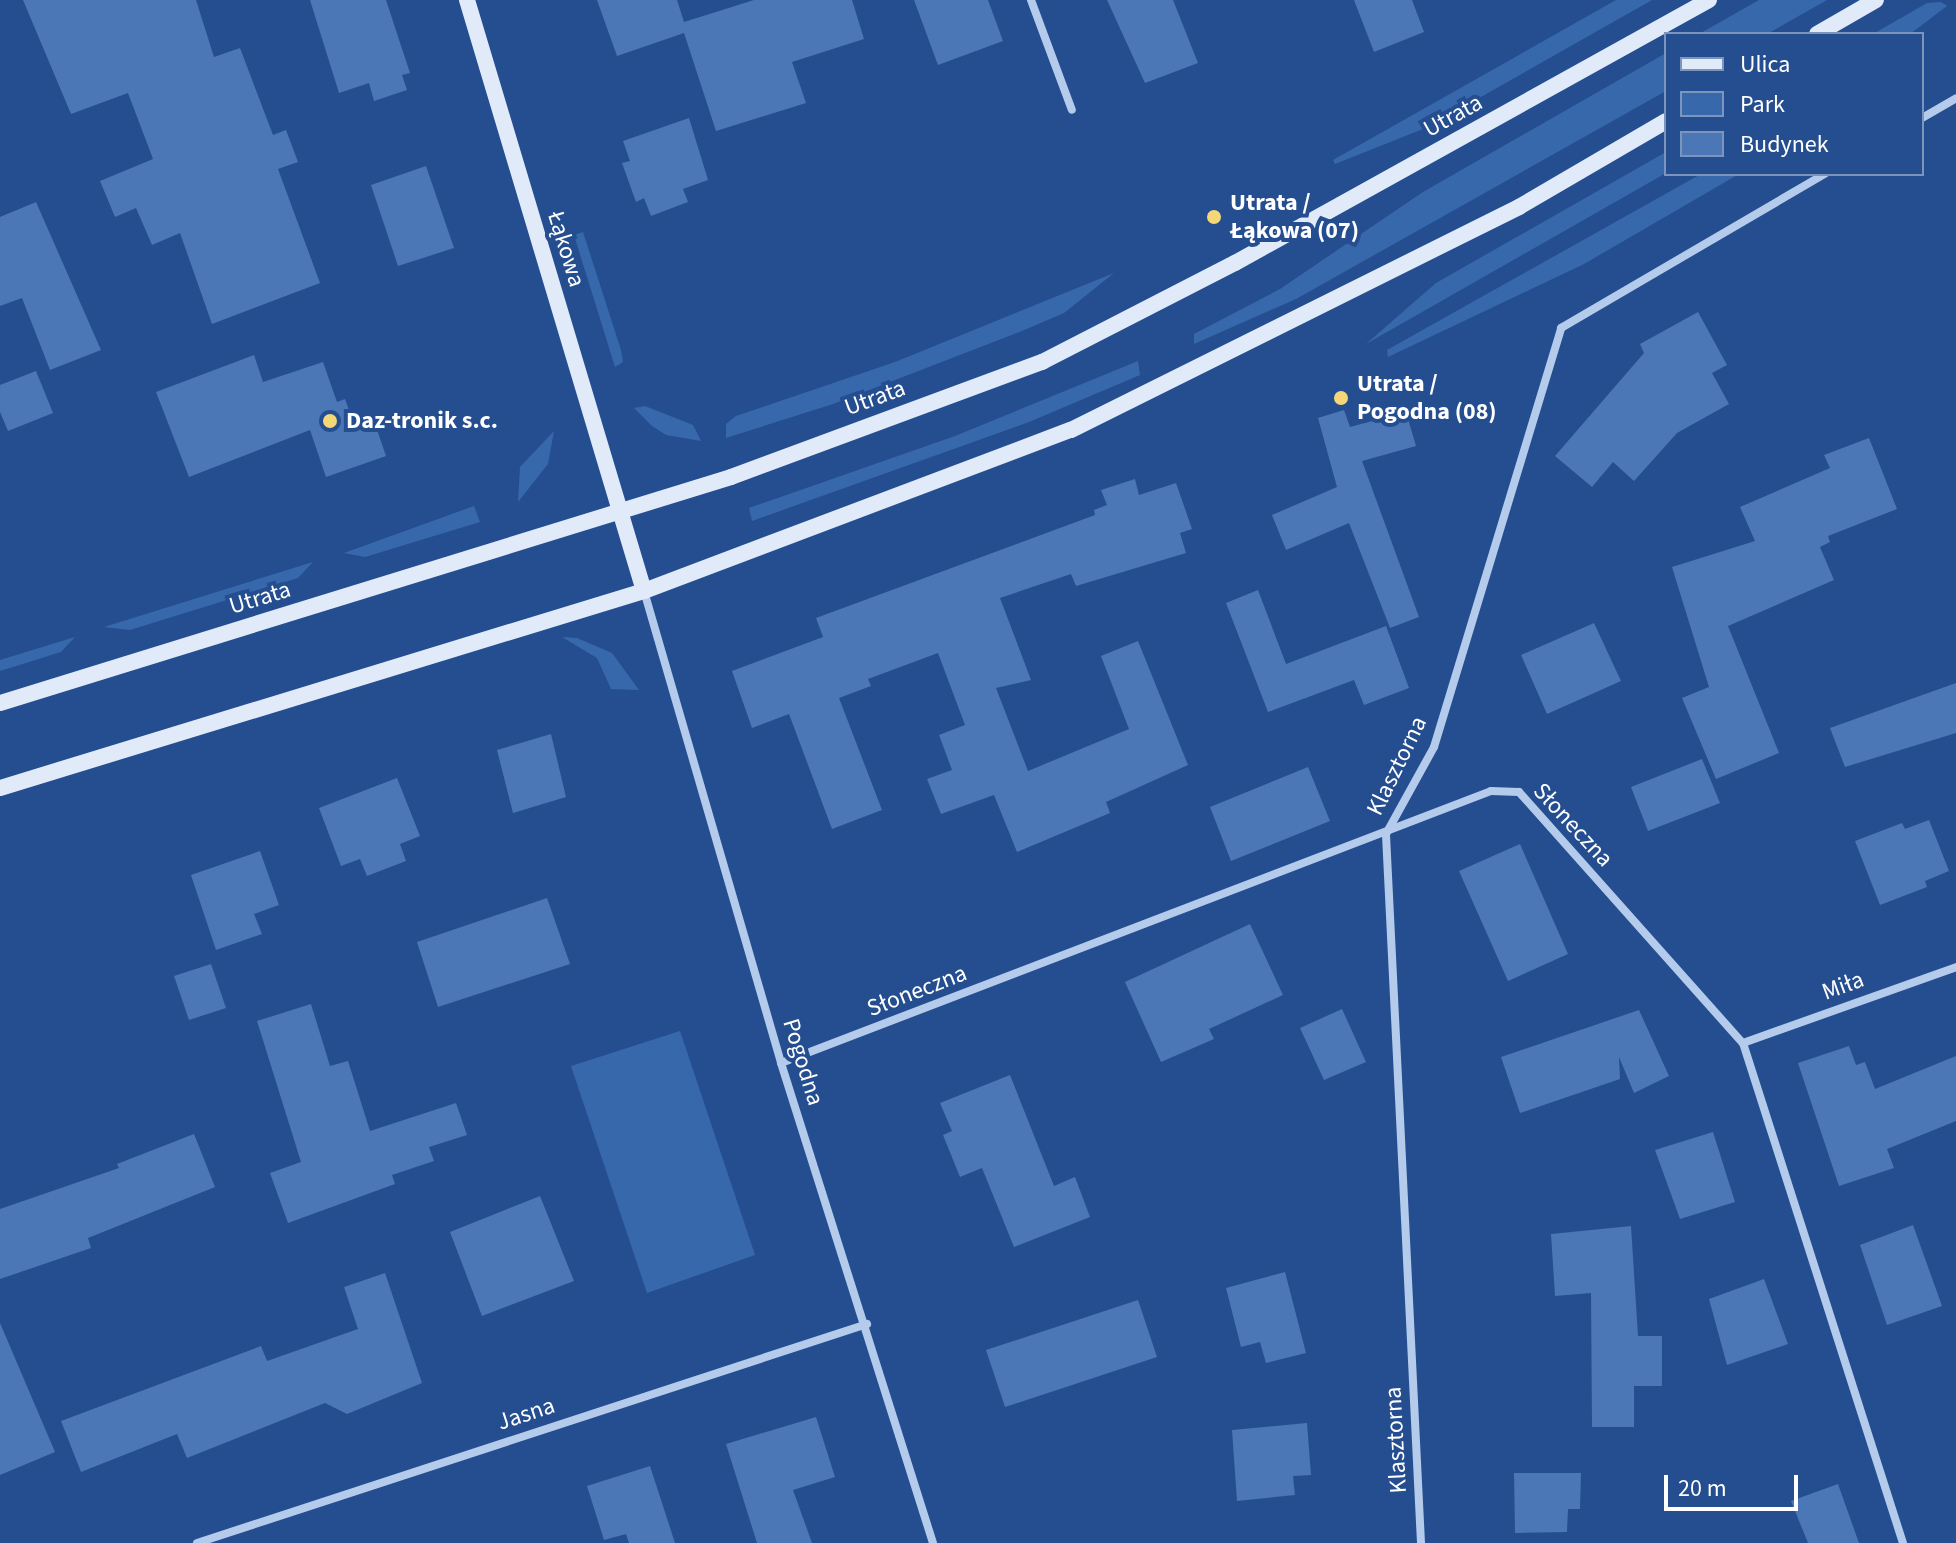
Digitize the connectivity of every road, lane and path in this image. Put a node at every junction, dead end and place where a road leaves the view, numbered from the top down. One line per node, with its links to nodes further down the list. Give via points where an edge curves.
1 (467, 0): 11 (main road, Łąkowa)
2 (1031, 0): 7 (street)
3 (1709, 0): 11 (main road, Utrata, via 1249,255 1042,362)
4 (1876, 0): 5 (main road)
5 (1820, 32)
6 (1956, 98): 8 (street)
7 (1072, 110)
8 (1924, 117)
9 (1664, 122): 12 (main road, via 1519,207 1071,430)
10 (1822, 176): 15 (street, Klasztorna, via 1561,328 1434,747)
11 (620, 512): 12 (main road, Łąkowa); 13 (main road, Utrata)
12 (644, 591): 14 (main road); 18 (street, Pogodna)
13 (0, 703)
14 (0, 788)
15 (1386, 834): 17 (street, Słoneczna, via 1491,791 1519,792); 18 (street, Słoneczna); 22 (street, Klasztorna)
16 (1956, 967): 17 (street, Miła)
17 (1743, 1043): 23 (street, Słoneczna)
18 (781, 1063): 19 (street, Pogodna)
19 (867, 1324): 20 (street, Jasna); 21 (street, Pogodna)
20 (197, 1543)
21 (933, 1543)
22 (1421, 1543)
23 (1903, 1543)

